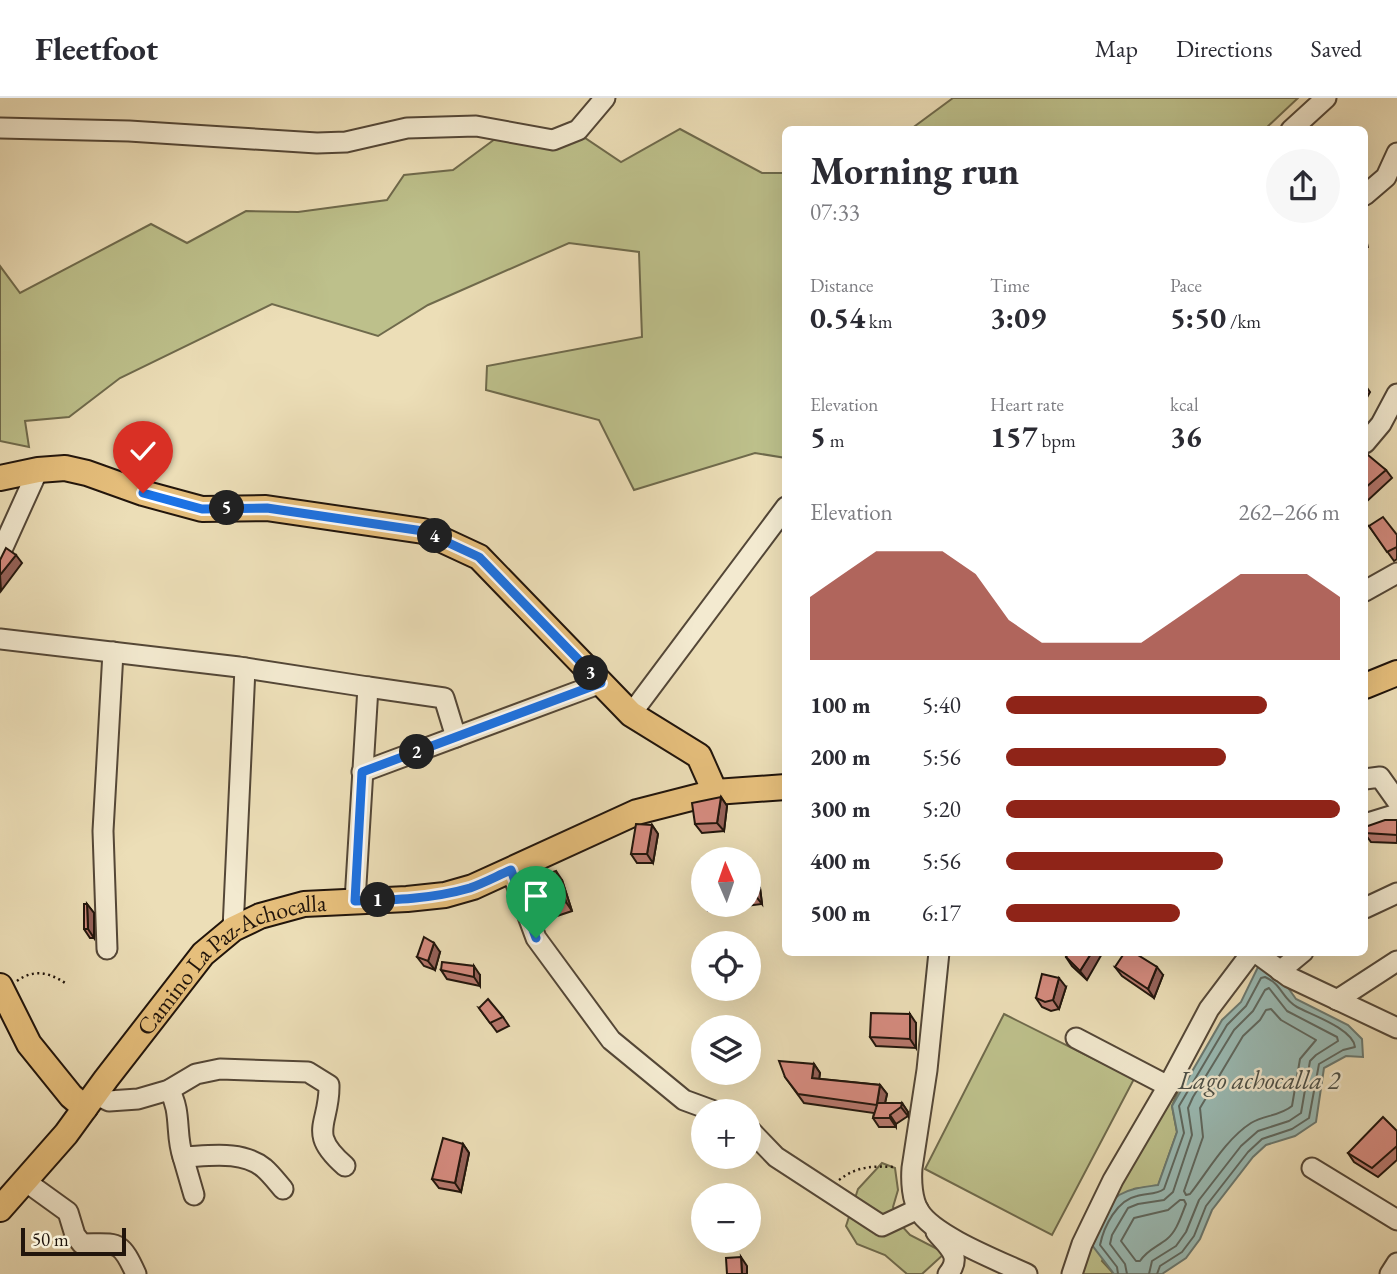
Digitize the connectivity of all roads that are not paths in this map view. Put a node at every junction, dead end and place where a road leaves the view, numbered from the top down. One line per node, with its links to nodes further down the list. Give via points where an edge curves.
1 (605, 98): 4 (street, via 578,131 552,140 476,126 407,128 346,142 317,143)
2 (1326, 98): 3 (street)
3 (1295, 126)
4 (0, 128)
5 (1397, 153): 6 (street, via 1386,177)
6 (1368, 192)
7 (1397, 394): 8 (street)
8 (1368, 439)
9 (38, 470): 10 (main road); 12 (street); 19 (main road, via 65,468 87,473 202,509 267,508 423,531 479,557)
10 (0, 478)
11 (782, 512): 22 (street)
12 (0, 554)
13 (1397, 573): 14 (street)
14 (1368, 589)
15 (0, 639): 16 (street)
16 (113, 652): 17 (street); 36 (street, via 103,831)
17 (245, 668): 21 (street); 35 (street)
18 (1397, 673): 20 (main road)
19 (601, 683): 22 (main road); 23 (street)
20 (1368, 685)
21 (368, 687): 23 (street, via 444,698); 24 (street)
22 (631, 714): 27 (main road, via 699,756)
23 (456, 737): 24 (street)
24 (362, 772): 33 (street)
25 (1368, 779): 28 (street, via 1380,777)
26 (782, 787): 27 (main road, Camino La Paz-Achocalla)
27 (715, 792): 31 (main road, Camino La Paz-Achocalla, via 637,812)
28 (1397, 801)
29 (1397, 814): 30 (street)
30 (1368, 824)
31 (511, 870): 33 (main road, Camino La Paz-Achocalla, via 445,895); 50 (street, via 536,938 611,1040)
32 (1397, 893): 34 (street)
33 (355, 901): 35 (main road, Camino La Paz-Achocalla, via 304,904)
34 (1368, 907)
35 (233, 929): 49 (main road, Camino La Paz-Achocalla, via 202,954)
36 (107, 949)
37 (939, 956): 59 (street, via 911,1179)
38 (1250, 956): 47 (street, via 1209,1009)
39 (1259, 956): 42 (street)
40 (1298, 956): 42 (street)
41 (1397, 961): 44 (street)
42 (1280, 971): 44 (street)
43 (1, 989): 49 (main road, via 29,1044 71,1097)
44 (1337, 1000): 45 (street)
45 (1397, 1028)
46 (1076, 1038): 47 (street)
47 (1168, 1086): 66 (street, via 1113,1180)
48 (169, 1090): 49 (street, via 138,1099); 52 (street, via 176,1101); 53 (street, via 213,1069 308,1072 329,1085 322,1121 325,1143)
49 (90, 1101): 55 (main road, Camino La Paz-Achocalla)
50 (691, 1103)
51 (761, 1141): 59 (street, via 776,1157 881,1226)
52 (183, 1157): 56 (street, via 251,1161); 57 (street)
53 (345, 1166)
54 (1312, 1168): 60 (street)
55 (25, 1181): 58 (main road, Camino La Paz-Achocalla); 63 (street, via 68,1212 82,1244 116,1244 125,1250)
56 (283, 1189)
57 (194, 1195)
58 (0, 1209)
59 (918, 1209): 61 (street)
60 (1397, 1220)
61 (931, 1226): 64 (street, via 955,1256 955,1266); 65 (street)
62 (1397, 1263): 67 (street)
63 (136, 1274)
64 (948, 1274)
65 (1027, 1274)
66 (1072, 1274)
67 (1390, 1274)

